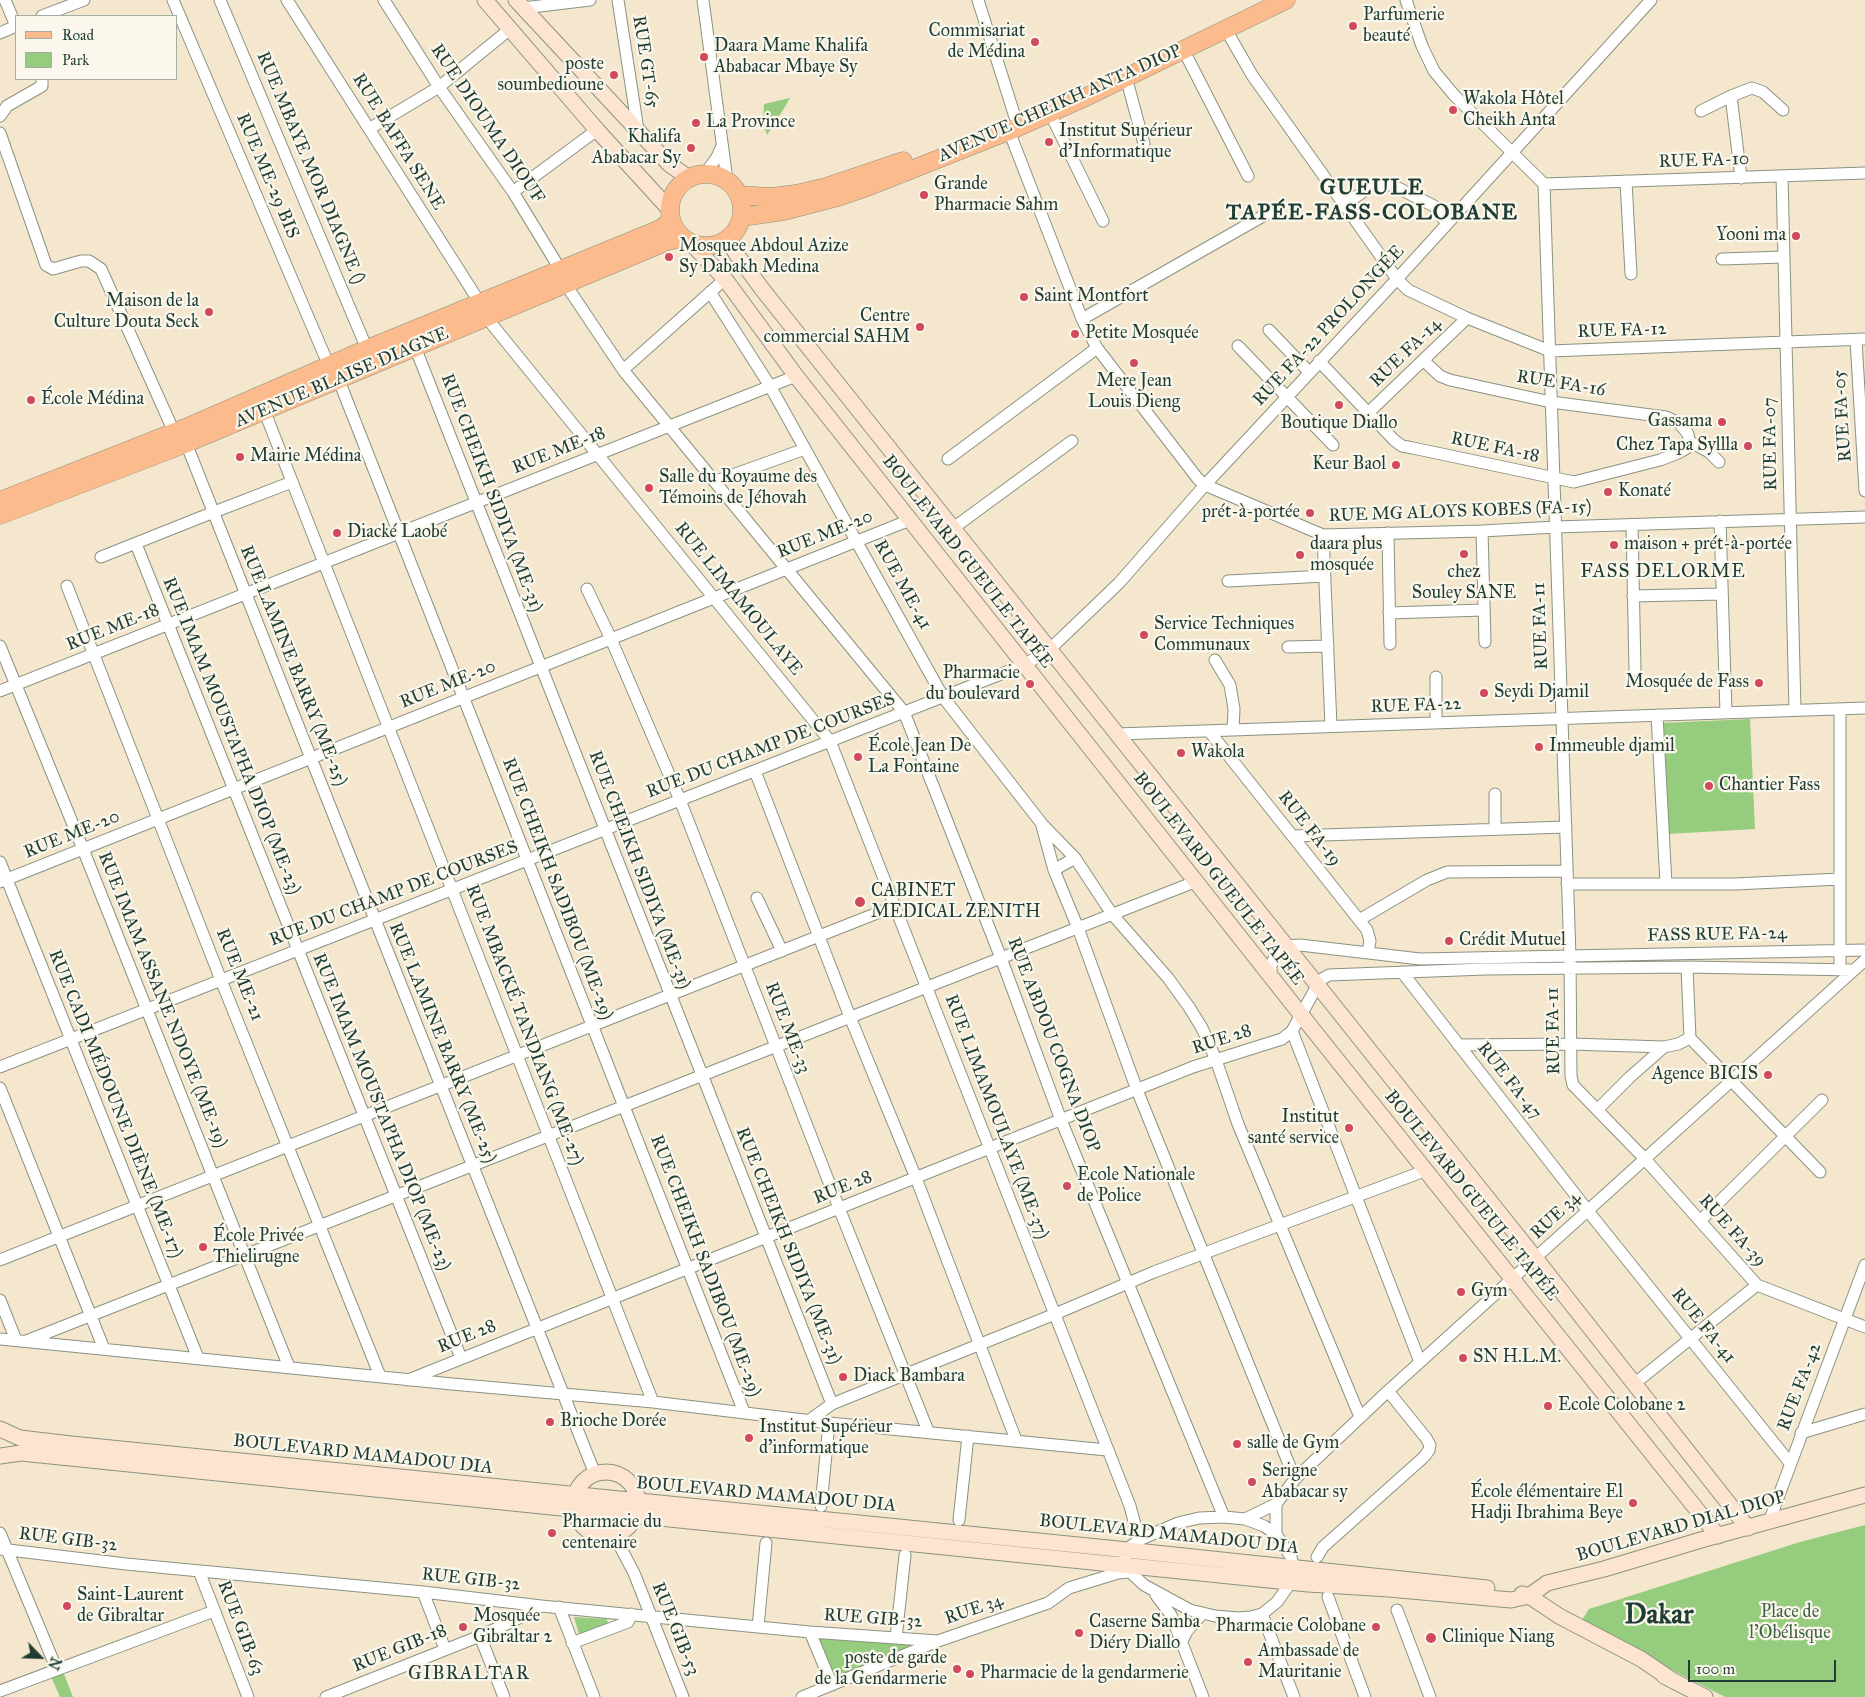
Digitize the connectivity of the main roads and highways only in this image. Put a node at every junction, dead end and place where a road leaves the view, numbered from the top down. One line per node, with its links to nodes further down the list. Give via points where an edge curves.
1 (1260, 0): 3 (main road, AVENUE CHEIKH ANTA DIOP)
2 (1286, 0): 3 (main road, AVENUE CHEIKH ANTA DIOP, via 1050,113)
3 (1012, 124): 4 (main road, AVENUE CHEIKH ANTA DIOP, via 826,187 780,196); 6 (main road, AVENUE CHEIKH ANTA DIOP, via 838,197 784,211)
4 (739, 195): 5 (main road, via 727,180 716,175 697,176 675,191); 6 (main road)
5 (670, 215): 7 (main road, via 676,230); 8 (main road, AVENUE BLAISE DIAGNE, via 660,229)
6 (742, 217): 7 (main road, via 737,229 719,244 708,247)
7 (687, 241): 8 (main road, AVENUE BLAISE DIAGNE, via 668,241)
8 (630, 249): 9 (main road, AVENUE BLAISE DIAGNE)
9 (483, 310): 10 (main road, AVENUE BLAISE DIAGNE, via 415,348); 10 (main road, AVENUE BLAISE DIAGNE, via 367,349)
10 (334, 372): 11 (main road, AVENUE BLAISE DIAGNE); 11 (main road, AVENUE BLAISE DIAGNE, via 264,410)
11 (181, 435): 12 (main road, AVENUE BLAISE DIAGNE); 13 (main road, AVENUE BLAISE DIAGNE)
12 (0, 501)
13 (0, 515)

